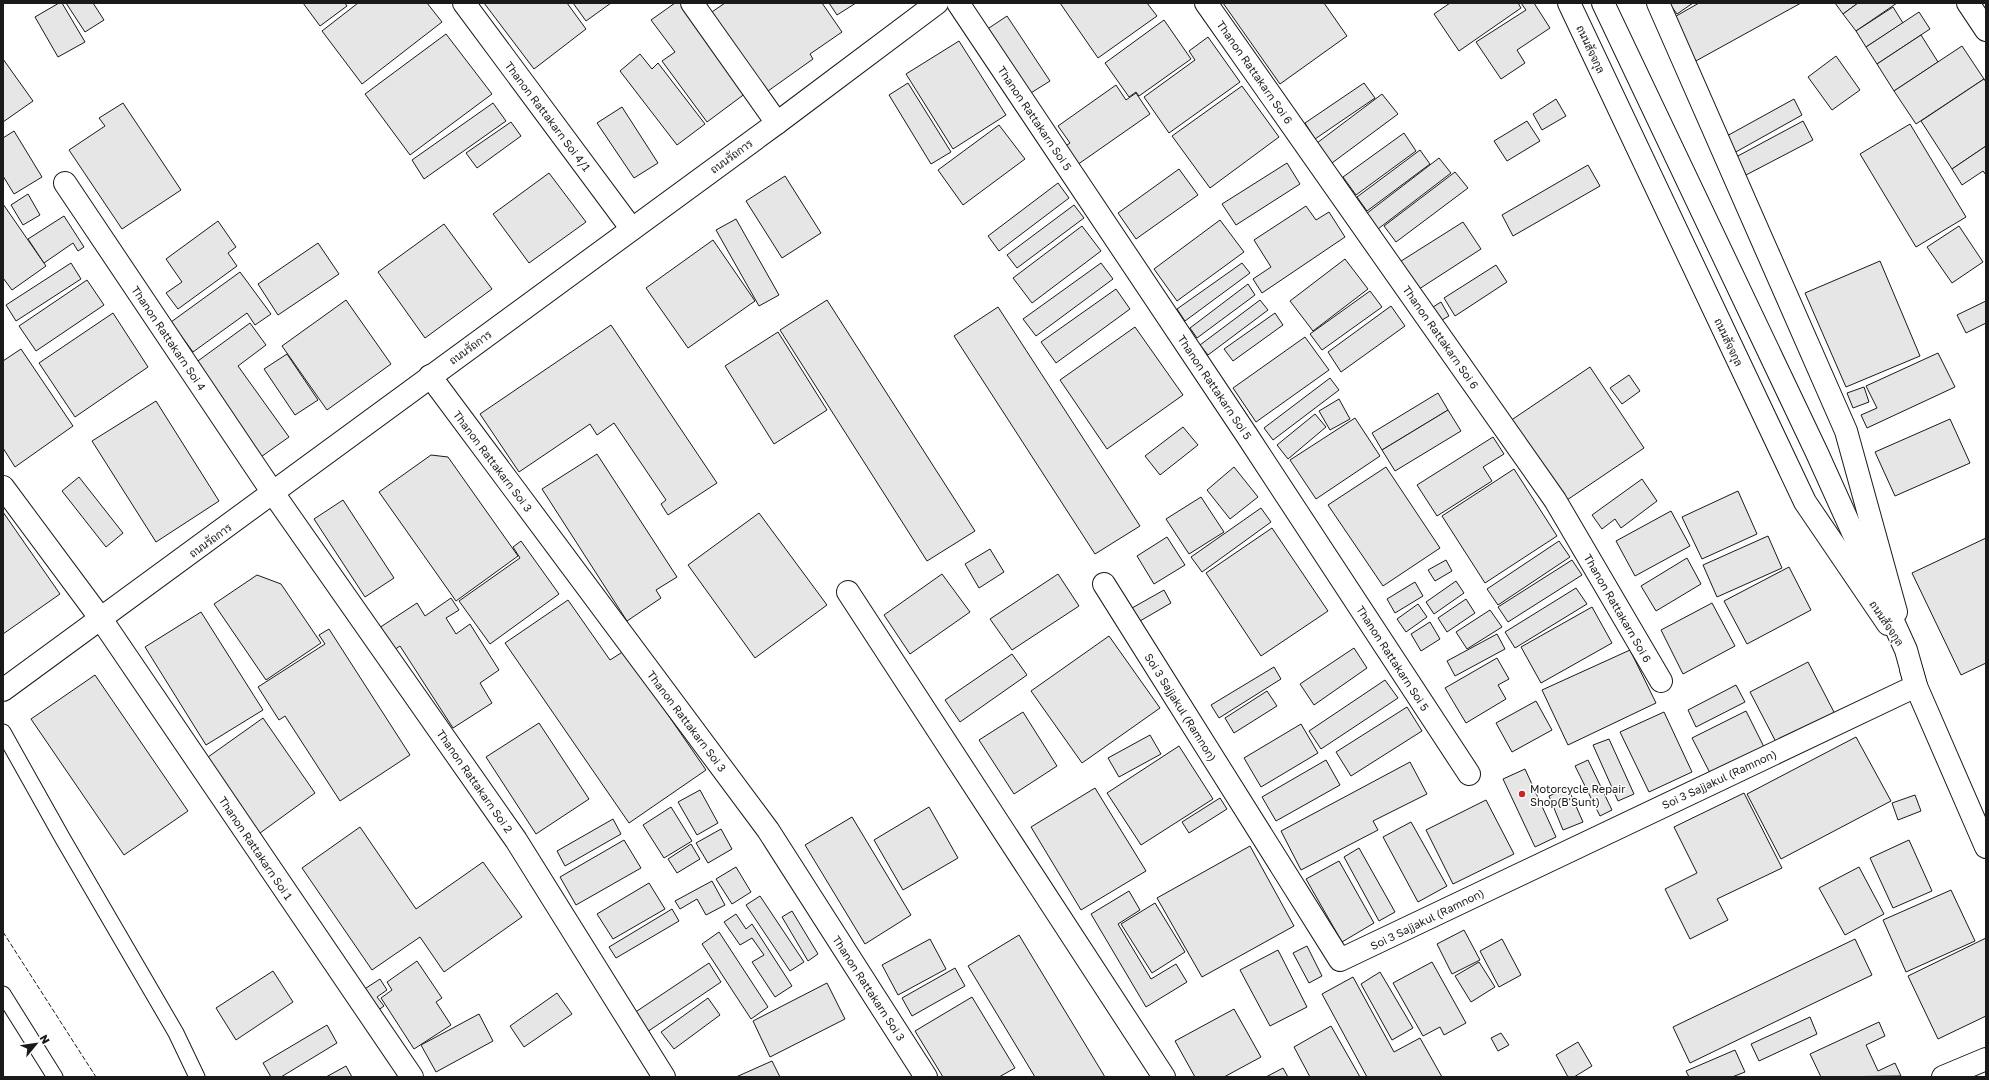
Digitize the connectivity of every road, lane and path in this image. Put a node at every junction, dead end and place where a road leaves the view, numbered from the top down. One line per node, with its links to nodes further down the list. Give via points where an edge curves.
1 (464, 3): 13 (street, Thanon Rattakarn Soi 4/1)
2 (692, 3): 11 (street)
3 (937, 3): 11 (street, ถนนรัถการ)
4 (958, 3): 25 (street, Thanon Rattakarn Soi 5)
5 (1206, 3): 21 (street, Thanon Rattakarn Soi 6, via 1555,500)
6 (1570, 3): 20 (street, ถนนสัจจกุล, via 1805,502)
7 (1603, 3): 20 (street, ถนนสัจจกุล, via 1816,453)
8 (1658, 3): 22 (street, ถนนสัจจกุล, via 1846,431)
9 (1968, 3): 10 (street)
10 (1986, 30)
11 (777, 123): 13 (street, ถนนรัถการ)
12 (65, 183): 16 (street, Thanon Rattakarn Soi 4)
13 (631, 228): 14 (street, ถนนรัถการ)
14 (430, 376): 16 (street, ถนนรัถการ); 29 (street, Thanon Rattakarn Soi 3, via 768,830)
15 (3, 487): 19 (street, Thanon Rattakarn Soi 1)
16 (273, 493): 19 (street, ถนนรัถการ); 33 (street, Thanon Rattakarn Soi 2, via 516,840)
17 (1104, 584): 22 (street, Soi 3 Sajjakul (Ramnon), via 1340,960)
18 (848, 592): 34 (street)
19 (101, 619): 23 (street, ถนนรัถการ); 32 (street, Thanon Rattakarn Soi 1)
20 (1906, 650): 22 (street)
21 (1661, 681)
22 (1916, 686): 26 (street, ถนนสัจจกุล)
23 (3, 690)
24 (3, 732): 31 (lane, via 176,1033)
25 (1469, 774)
26 (1986, 846)
27 (3, 994): 30 (lane)
28 (1986, 1059): 35 (street)
29 (924, 1076)
30 (55, 1077)
31 (197, 1077)
32 (412, 1077)
33 (664, 1077)
34 (1164, 1077)
35 (1943, 1077)

